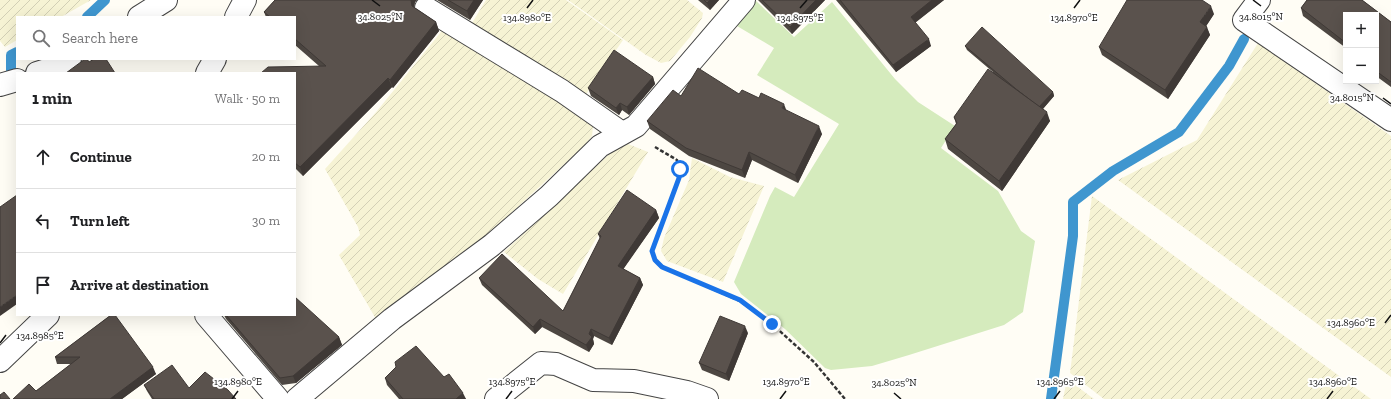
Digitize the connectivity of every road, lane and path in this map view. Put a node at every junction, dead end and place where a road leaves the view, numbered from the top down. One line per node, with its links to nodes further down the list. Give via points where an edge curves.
1 (166, 0): 6 (street)
2 (245, 0): 7 (street)
3 (744, 0): 13 (street, via 636,126)
4 (1258, 0): 12 (street, via 1244,20)
5 (426, 8): 13 (street, via 536,74)
6 (141, 16)
7 (237, 16)
8 (68, 60): 10 (street)
9 (214, 60): 11 (street)
10 (40, 72)
11 (208, 72)
12 (1391, 120)
13 (622, 133): 18 (street, via 600,146 549,196 492,245 392,319); 21 (path, via 664,151 677,160 679,178 652,251 655,260 662,267 740,300 772,324 814,362)
14 (47, 316): 16 (street)
15 (207, 316): 17 (street)
16 (0, 361)
17 (278, 399)
18 (297, 399)
19 (496, 399): 20 (street, via 541,363 556,364 593,380 634,381 687,392)
20 (707, 399)
21 (845, 399)

